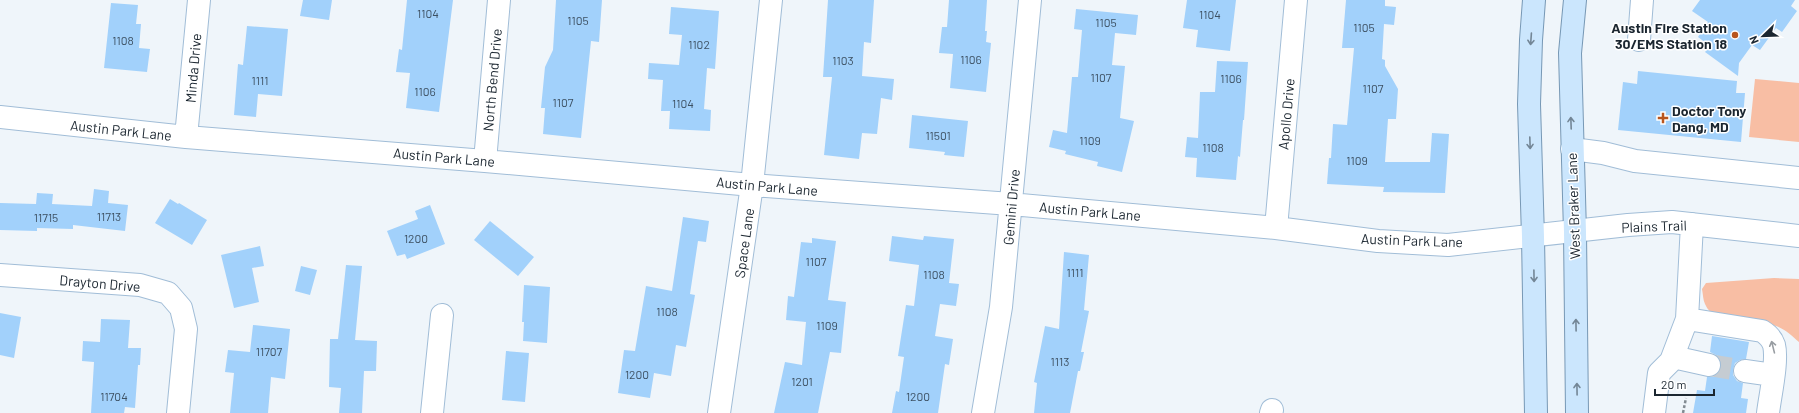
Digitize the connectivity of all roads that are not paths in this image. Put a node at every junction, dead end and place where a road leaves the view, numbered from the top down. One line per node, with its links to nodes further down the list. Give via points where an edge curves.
1 (199, 0): 11 (street, Minda Drive)
2 (499, 0): 13 (street, North Bend Drive)
3 (771, 0): 15 (street, Space Lane)
4 (1030, 0): 16 (street, Gemini Drive)
5 (1296, 0): 18 (street, Apollo Drive)
6 (1534, 0): 21 (main road, one-way to 21, via 1529,104)
7 (1575, 0): 12 (main road, West Braker Lane, one-way to 7, via 1570,53)
8 (1642, 0): 9 (street)
9 (1639, 40)
10 (0, 117): 11 (street, Austin Park Lane)
11 (186, 137): 13 (street, Austin Park Lane)
12 (1572, 149): 14 (street, via 1636,161); 19 (main road, West Braker Lane)
13 (485, 161): 15 (street, Austin Park Lane)
14 (1799, 178)
15 (752, 185): 16 (street, Austin Park Lane); 31 (street, Space Lane)
16 (1011, 204): 18 (street, Austin Park Lane); 32 (street, Gemini Drive, via 1001,307)
17 (1692, 224): 19 (street, Plains Trail, via 1672,222 1628,225); 20 (street, Plains Trail); 24 (street)
18 (1276, 228): 21 (street, Austin Park Lane, via 1378,241 1448,245)
19 (1575, 232): 21 (street, Plains Trail); 34 (main road, West Braker Lane, one-way to 19)
20 (1799, 236)
21 (1534, 237): 33 (main road, one-way to 33)
22 (0, 275): 29 (street, Drayton Drive, via 140,285 168,293 181,308 186,329)
23 (442, 315): 30 (street)
24 (1688, 319): 25 (street); 28 (street, one-way to 24, via 1774,344 1768,334)
25 (1673, 357): 26 (street); 35 (street, via 1659,373)
26 (1709, 365)
27 (1745, 371): 28 (street)
28 (1773, 375): 36 (street)
29 (178, 413)
30 (432, 413)
31 (719, 413)
32 (983, 413)
33 (1536, 413)
34 (1577, 413)
35 (1654, 413)
36 (1768, 413)

